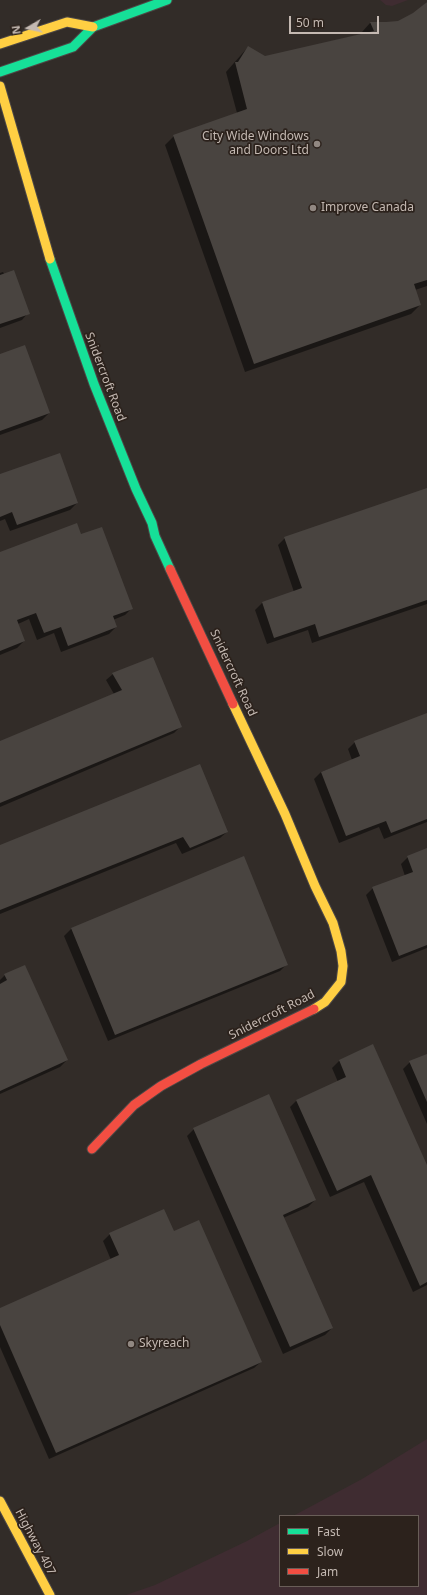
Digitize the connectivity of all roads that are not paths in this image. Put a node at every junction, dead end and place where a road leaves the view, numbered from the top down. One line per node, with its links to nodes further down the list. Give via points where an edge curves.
1 (167, 0): 2 (main road)
2 (93, 27): 3 (main road, via 67,22); 4 (main road, via 73,48)
3 (0, 44)
4 (0, 72)
5 (0, 86): 6 (main road, Snidercroft Road, via 51,263 94,384 152,523 155,536 333,923 342,966 341,982 325,1002 160,1086 134,1105)
6 (92, 1149)
7 (0, 1500): 8 (main road, Highway 407)
8 (50, 1595)

